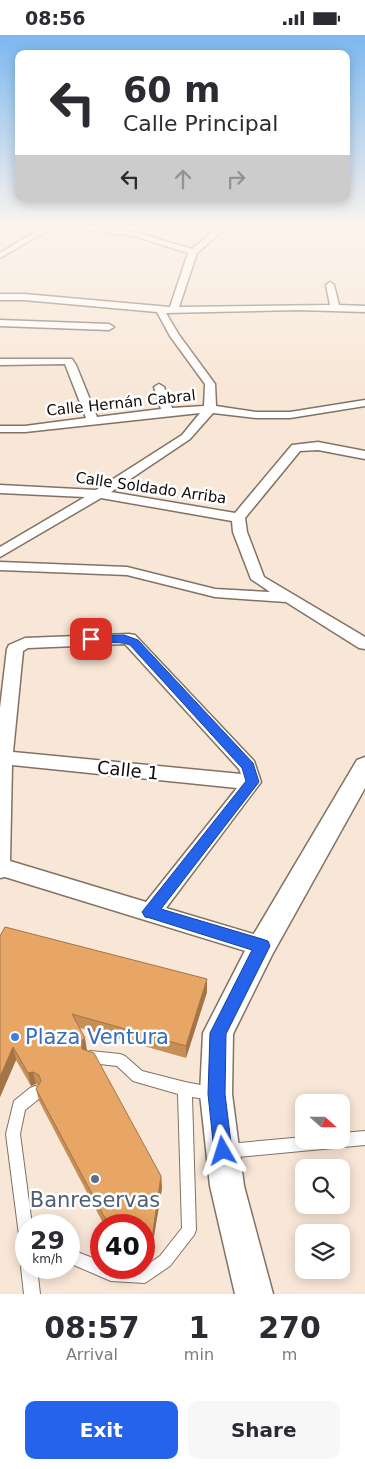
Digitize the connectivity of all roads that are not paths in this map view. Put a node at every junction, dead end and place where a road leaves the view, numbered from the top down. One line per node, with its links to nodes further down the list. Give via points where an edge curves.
1 (181, 285): 7 (street)
2 (330, 285): 6 (street)
3 (230, 296): 5 (street)
4 (0, 297): 10 (street, via 24,297)
5 (233, 308): 6 (street); 7 (street)
6 (335, 308): 8 (street)
7 (174, 309): 9 (street)
8 (365, 309)
9 (160, 310): 10 (street); 16 (street, via 210,384)
10 (105, 316): 11 (street); 12 (street)
11 (0, 323)
12 (114, 338)
13 (0, 362): 18 (street, via 68,361)
14 (159, 387): 17 (street)
15 (365, 403): 16 (street, Calle Hernán Cabral, via 290,415 256,415)
16 (210, 409): 17 (street, Calle Hernán Cabral); 22 (street, via 186,437)
17 (168, 411): 18 (street, Calle Hernán Cabral)
18 (93, 421): 19 (street, Calle Hernán Cabral)
19 (0, 429)
20 (365, 455): 23 (street, via 318,445 296,448)
21 (0, 489): 22 (street, Calle Soldado Arriba)
22 (100, 494): 23 (street, Calle Soldado Arriba); 24 (street)
23 (238, 517): 26 (street, via 240,532 258,579)
24 (0, 553)
25 (0, 565): 26 (street, via 127,571 215,593)
26 (287, 598): 27 (street)
27 (365, 644)
28 (3, 758): 30 (street, Calle 1); 30 (street, via 15,649 25,643 124,638 134,643 248,766); 31 (street)
29 (365, 766): 33 (street)
30 (252, 782): 32 (street)
31 (1, 868): 32 (street)
32 (150, 912): 33 (street)
33 (262, 946): 37 (street, via 218,1033)
34 (91, 1057): 35 (lane, via 120,1060 138,1075)
35 (185, 1089): 37 (lane); 43 (lane, via 189,1230 165,1261 145,1275 111,1273)
36 (35, 1093): 42 (lane, via 20,1106 12,1134)
37 (216, 1094): 41 (street)
38 (365, 1138): 39 (lane)
39 (350, 1139)
40 (295, 1144): 41 (lane)
41 (223, 1151): 46 (street, via 227,1186)
42 (23, 1214)
43 (80, 1260)
44 (30, 1279): 45 (lane)
45 (32, 1294)
46 (254, 1294)

